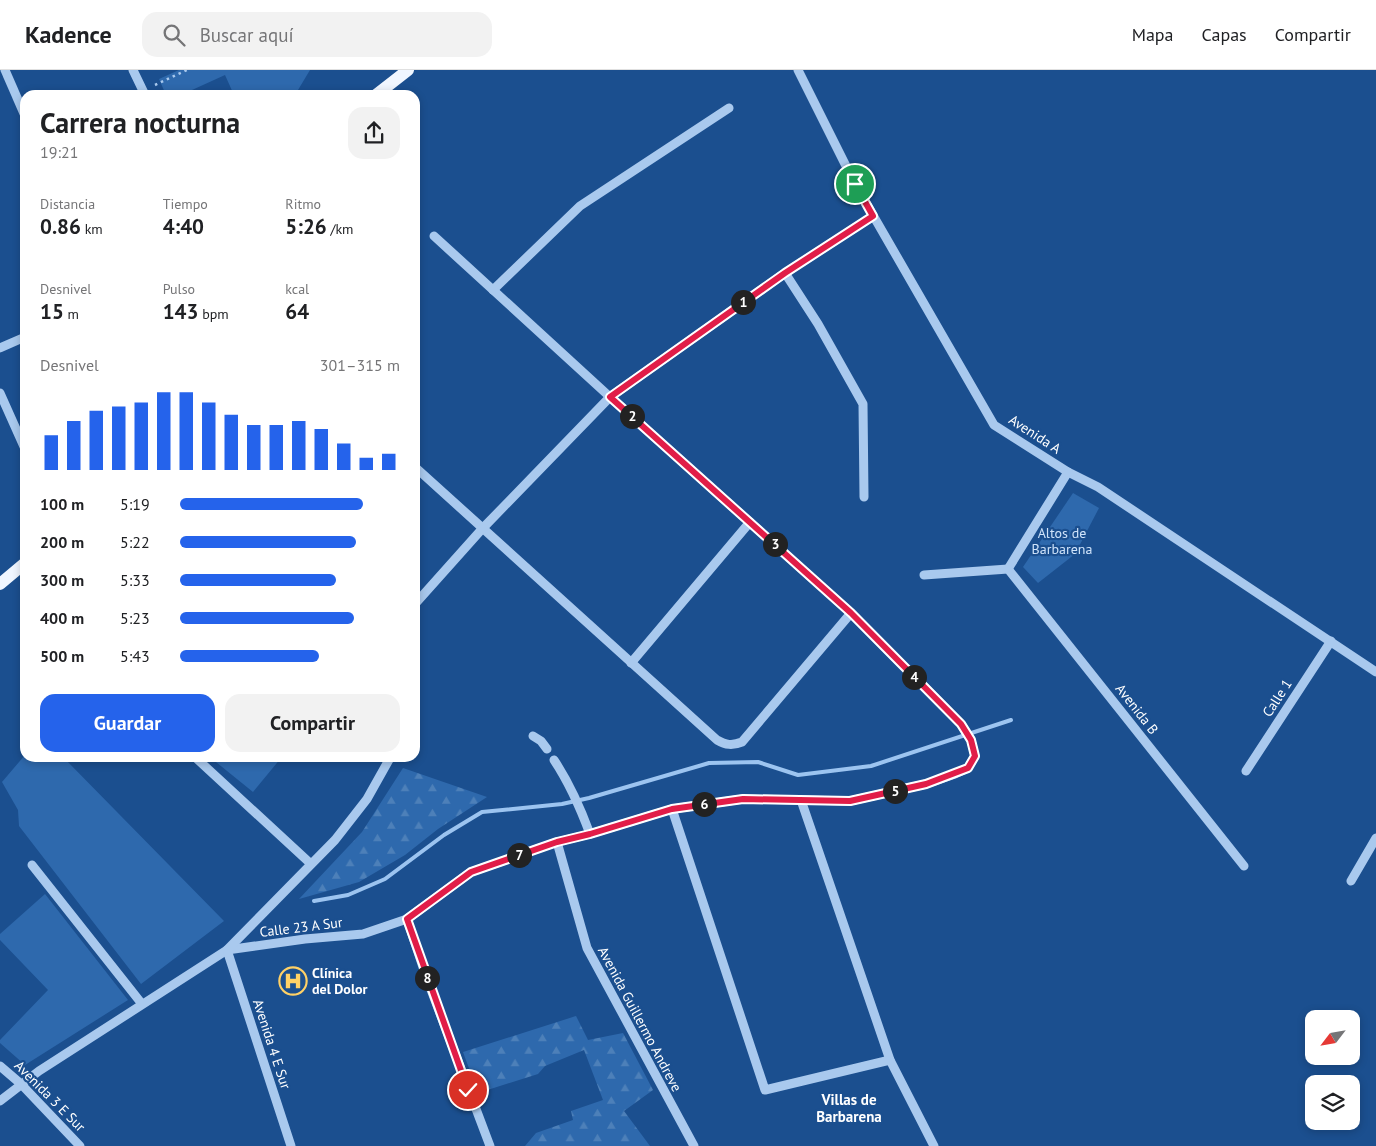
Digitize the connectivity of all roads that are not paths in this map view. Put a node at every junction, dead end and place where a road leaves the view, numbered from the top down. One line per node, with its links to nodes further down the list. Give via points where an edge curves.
1 (5, 70): 7 (street)
2 (133, 70): 5 (street)
3 (408, 70): 6 (main road)
4 (798, 70): 9 (street, Avenida A)
5 (143, 90)
6 (382, 90)
7 (20, 104)
8 (729, 108): 12 (street, via 580,206)
9 (873, 216): 11 (street); 19 (street, Avenida A, via 994,425)
10 (434, 236): 12 (street)
11 (785, 273): 16 (street); 20 (street, via 818,324 862,404)
12 (493, 290): 16 (street)
13 (20, 339): 14 (street)
14 (0, 348)
15 (0, 393): 17 (street)
16 (610, 397): 21 (street); 22 (street)
17 (20, 438)
18 (420, 472): 22 (street)
19 (1068, 472): 24 (street); 29 (street, Avenida A, via 1098,488)
20 (864, 497)
21 (750, 522): 28 (street); 30 (street)
22 (482, 529): 27 (street); 30 (street)
23 (20, 567): 26 (main road)
24 (1008, 568): 25 (street); 45 (street, Avenida B)
25 (924, 575)
26 (0, 584)
27 (420, 598)
28 (851, 613): 30 (street, via 742,742 736,744 717,740); 38 (street, Calle 23 A Sur, via 961,724 971,740 975,756 968,768 926,784 850,801)
29 (1332, 641): 31 (street, Avenida A); 37 (street, Calle 1)
30 (631, 663)
31 (1376, 672)
32 (533, 736): 33 (street)
33 (547, 748)
34 (554, 760): 40 (street, via 570,785)
35 (200, 762): 43 (street)
36 (388, 762): 43 (street, via 368,799)
37 (1246, 771)
38 (801, 800): 39 (street, Calle 23 A Sur, via 743,799); 50 (street)
39 (672, 809): 40 (street, Calle 23 A Sur); 50 (street, via 765,1090)
40 (590, 834): 42 (street, Calle 23 A Sur)
41 (1376, 838): 46 (street)
42 (557, 842): 47 (street, Calle 23 A Sur, via 471,872); 57 (street, Avenida Guillermo Andreve, via 587,948)
43 (311, 864): 48 (street)
44 (32, 865): 49 (street)
45 (1244, 866)
46 (1351, 881)
47 (407, 919): 48 (street, Calle 23 A Sur, via 363,934); 56 (street)
48 (227, 950): 49 (street, Calle 23 A Sur); 55 (street, Avenida 4 E Sur)
49 (142, 1004): 52 (street, Calle 23 A Sur)
50 (890, 1060): 58 (street)
51 (0, 1066): 52 (street, Avenida 3 E Sur)
52 (21, 1084): 53 (street, Calle 23 A Sur); 54 (street, Avenida 3 E Sur)
53 (0, 1101)
54 (80, 1146)
55 (291, 1146)
56 (490, 1146)
57 (694, 1146)
58 (934, 1146)

